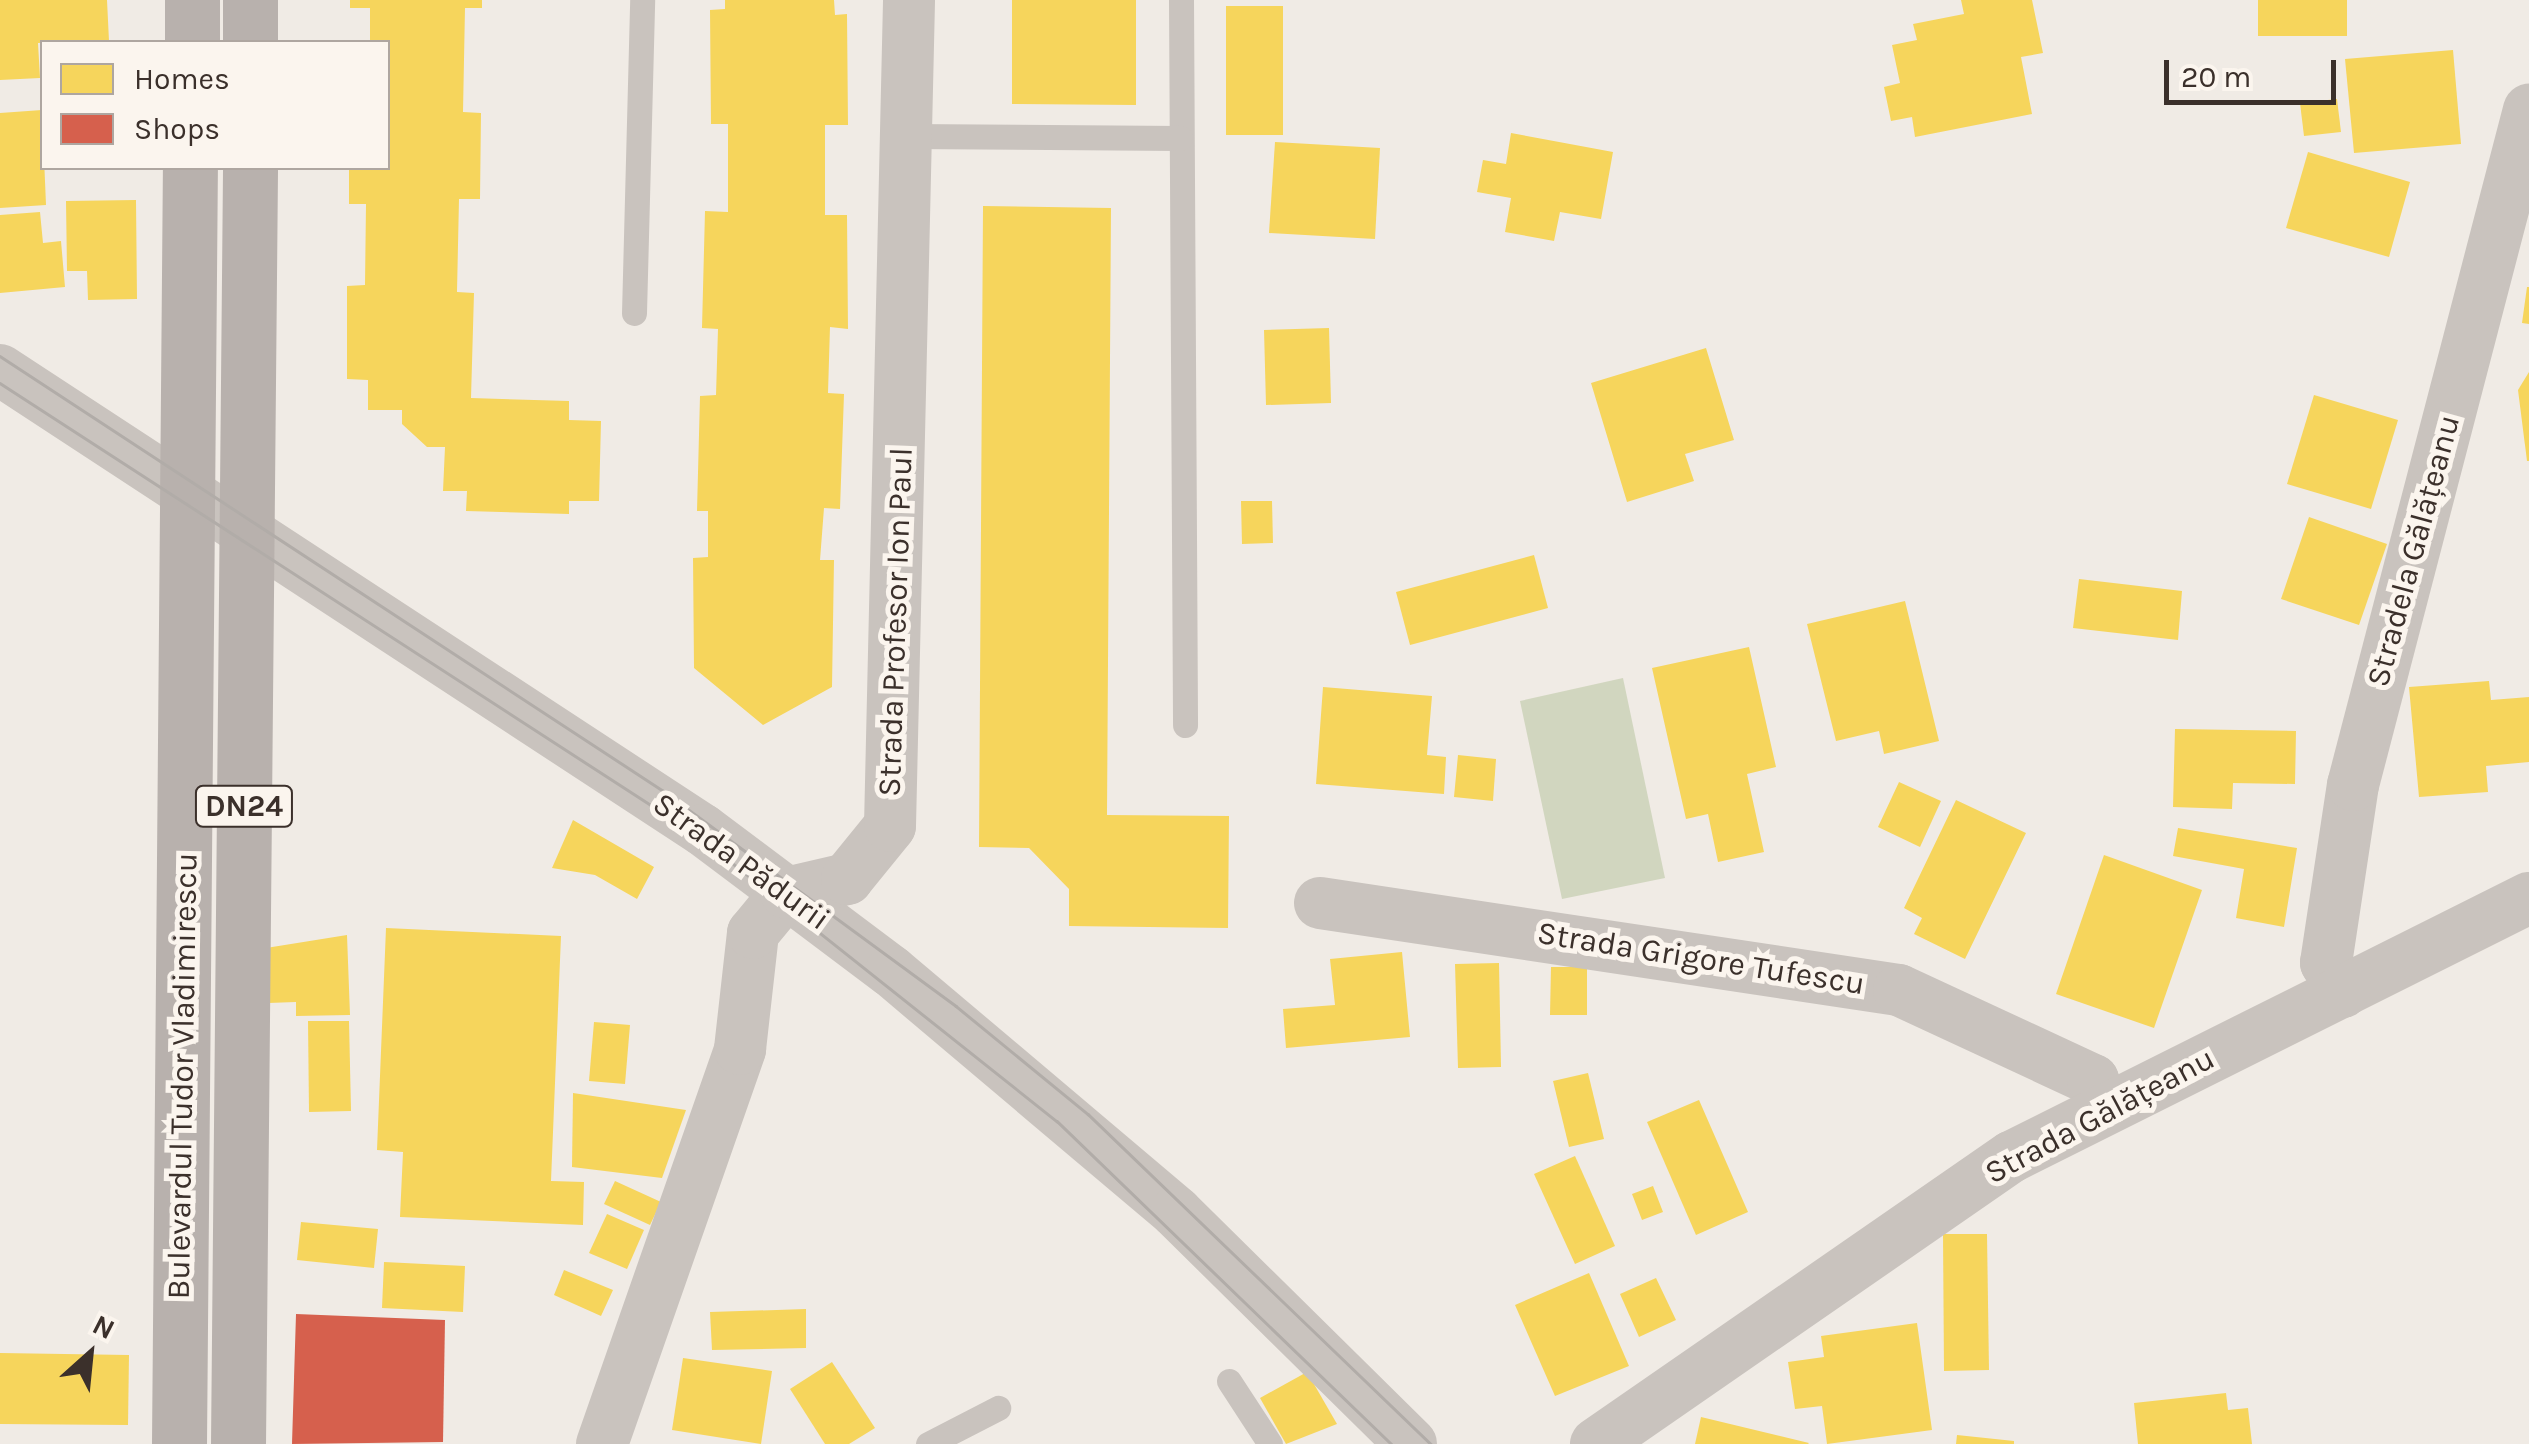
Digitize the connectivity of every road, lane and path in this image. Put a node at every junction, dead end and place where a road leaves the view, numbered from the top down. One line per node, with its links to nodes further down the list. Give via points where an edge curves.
1 (192, 0): 6 (main road)
2 (250, 0): 7 (main road)
3 (642, 0): 13 (lane)
4 (910, 0): 9 (street, Strada Profesor Ion Paul)
5 (1181, 0): 10 (lane)
6 (192, 40)
7 (250, 40)
8 (2529, 110): 21 (street, Stradela Gălățeanu, via 2353,785 2326,963)
9 (908, 136): 10 (lane); 18 (street, Strada Profesor Ion Paul, via 890,826 847,880)
10 (1180, 138): 17 (lane)
11 (190, 170): 15 (main road, Bulevardul Tudor Vladimirescu / DN24)
12 (250, 170): 16 (main road, Bulevardul Tudor Vladimirescu / DN24)
13 (634, 313)
14 (0, 370): 15 (street, Strada Pădurii)
15 (186, 492): 16 (street, Strada Pădurii); 25 (main road, Bulevardul Tudor Vladimirescu / DN24)
16 (247, 532): 18 (street, Strada Pădurii); 26 (main road, Bulevardul Tudor Vladimirescu / DN24)
17 (1185, 725)
18 (786, 893): 27 (street, via 753,933 740,1049); 30 (street, Strada Pădurii, via 1059,1106)
19 (2529, 898): 21 (street, Strada Gălățeanu)
20 (1320, 903): 22 (street, Strada Grigore Tufescu, via 1899,990 2093,1080)
21 (2344, 992): 22 (street, Strada Gălățeanu)
22 (2104, 1109): 31 (street, Strada Gălățeanu, via 2011,1157)
23 (1229, 1381): 29 (lane)
24 (998, 1408): 28 (lane)
25 (179, 1444)
26 (238, 1444)
27 (602, 1444)
28 (928, 1444)
29 (1270, 1444)
30 (1411, 1444)
31 (1596, 1444)

